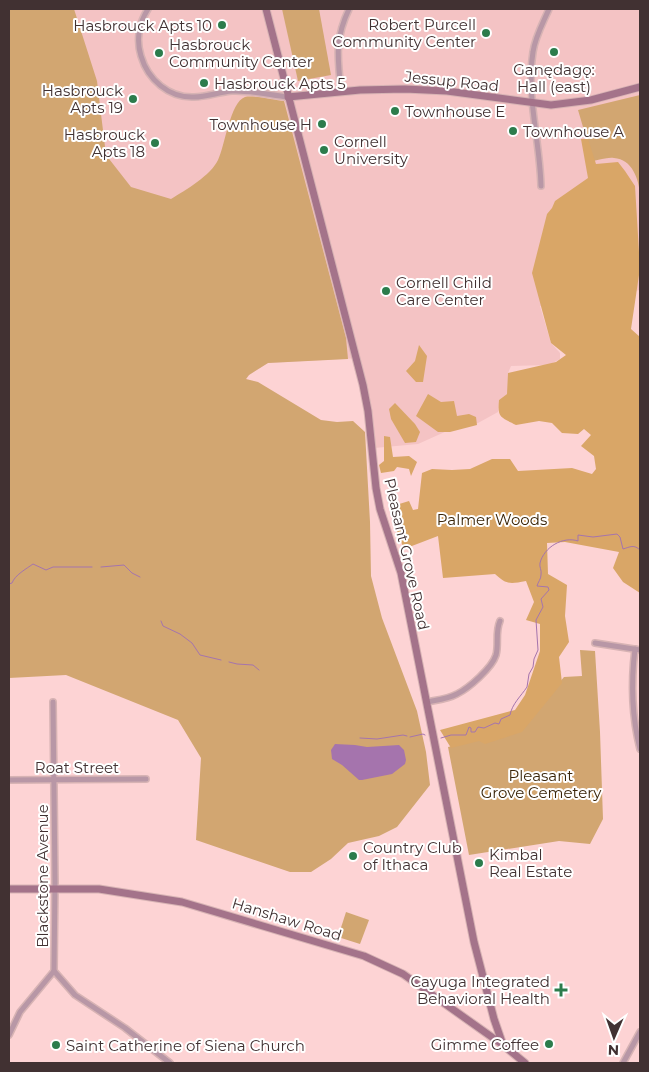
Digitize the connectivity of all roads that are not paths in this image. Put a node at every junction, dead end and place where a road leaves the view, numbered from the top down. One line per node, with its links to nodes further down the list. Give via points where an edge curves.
1 (148, 9): 7 (street, via 140,26 138,42 146,70 163,88 177,95 192,97 238,91)
2 (266, 9): 7 (street, Pleasant Grove Road)
3 (349, 9): 6 (street, via 338,40)
4 (549, 9): 8 (street, via 533,51)
5 (640, 88): 8 (street, Jessup Road, via 571,104)
6 (341, 92): 7 (street, Jessup Road); 8 (street, Jessup Road, via 436,90)
7 (288, 97): 14 (street, Pleasant Grove Road, via 363,385 380,509 401,573)
8 (532, 104): 9 (street)
9 (541, 186)
10 (500, 621): 14 (street, via 496,632 496,655 486,669 458,693)
11 (595, 643): 12 (street)
12 (638, 649): 15 (street, via 632,679)
13 (53, 702): 16 (street, Blackstone Avenue)
14 (427, 702): 22 (street, Pleasant Grove Road, via 470,925)
15 (640, 749)
16 (54, 779): 17 (street, Roat Street); 18 (street, Roat Street); 19 (street, Blackstone Avenue)
17 (146, 779)
18 (9, 780)
19 (55, 888): 20 (street, Hanshaw Road); 21 (street, Blackstone Avenue); 24 (street, Hanshaw Road, via 99,889 182,902 364,956 403,974)
20 (9, 889)
21 (54, 971): 25 (street, via 20,1012); 27 (street, via 75,995)
22 (494, 1020): 24 (street); 26 (street, Pleasant Grove Road)
23 (640, 1032): 29 (street)
24 (486, 1033): 26 (street, Hanshaw Road)
25 (9, 1035)
26 (503, 1045): 28 (street, Hanshaw Road)
27 (170, 1063)
28 (525, 1063)
29 (624, 1063)

